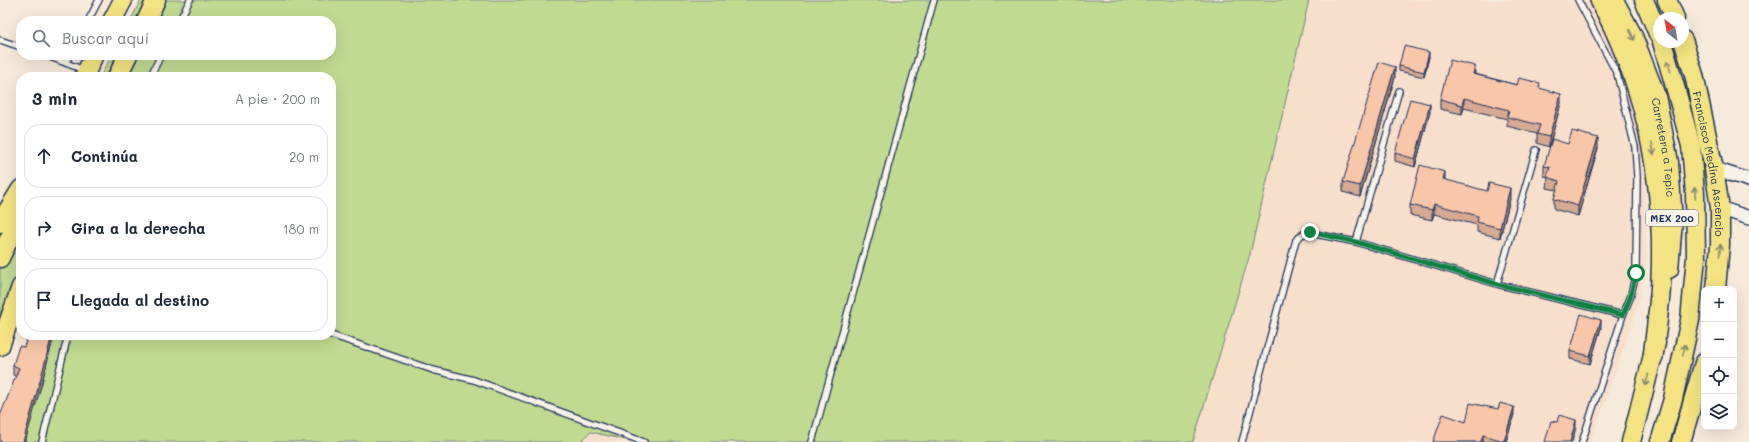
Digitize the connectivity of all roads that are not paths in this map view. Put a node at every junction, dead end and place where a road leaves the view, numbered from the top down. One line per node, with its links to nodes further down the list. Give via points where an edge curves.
1 (99, 0): 12 (lane)
2 (123, 0): 13 (highway)
3 (156, 0): 14 (highway)
4 (190, 0): 15 (lane)
5 (934, 0): 53 (lane)
6 (1578, 0): 44 (lane, via 1617,74 1635,147 1636,273)
7 (1600, 0): 48 (highway, one-way to 48, via 1628,60 1644,111 1655,162 1661,279)
8 (1614, 0): 48 (highway, Carretera a Tepic / MEX 200, one-way to 48, via 1633,36 1656,96 1669,162 1672,221 1669,280)
9 (1644, 0): 16 (highway)
10 (1667, 0): 11 (highway)
11 (1672, 12)
12 (91, 16)
13 (115, 16)
14 (148, 16)
15 (182, 16)
16 (1653, 22)
17 (0, 40): 18 (lane)
18 (16, 45)
19 (1664, 48): 50 (highway, Carretera a Tepic / MEX 200, one-way to 19, via 1690,320 1696,257 1695,194 1691,146)
20 (1686, 48): 30 (highway, Francisco Medina Ascencio, via 1694,75)
21 (60, 60): 24 (lane)
22 (126, 60): 26 (highway)
23 (158, 60): 27 (lane)
24 (66, 62): 25 (lane)
25 (88, 68)
26 (120, 72)
27 (152, 72)
28 (1399, 91): 37 (lane)
29 (1536, 150): 39 (lane)
30 (1714, 169): 31 (street); 33 (highway, Francisco Medina Ascencio)
31 (1749, 180)
32 (16, 196): 35 (highway)
33 (1720, 208): 34 (street); 40 (highway, Francisco Medina Ascencio, one-way to 33)
34 (1749, 218)
35 (0, 223)
36 (16, 224): 38 (highway)
37 (1356, 242): 39 (lane); 54 (lane, via 1310,232 1296,240)
38 (0, 258)
39 (1497, 284): 44 (lane)
40 (1716, 286)
41 (16, 295): 43 (highway)
42 (16, 301): 47 (highway)
43 (0, 313)
44 (1623, 315): 55 (lane)
45 (336, 337): 52 (lane, via 432,370 474,380)
46 (67, 340): 51 (lane)
47 (0, 346)
48 (1653, 357): 56 (highway, Carretera a Tepic / MEX 200, one-way to 56)
49 (1701, 372): 59 (highway)
50 (1673, 399): 57 (highway, Carretera a Tepic / MEX 200); 58 (highway)
51 (42, 442)
52 (644, 442)
53 (812, 442)
54 (1242, 442)
55 (1582, 442)
56 (1631, 442)
57 (1660, 442)
58 (1671, 442)
59 (1681, 442)

